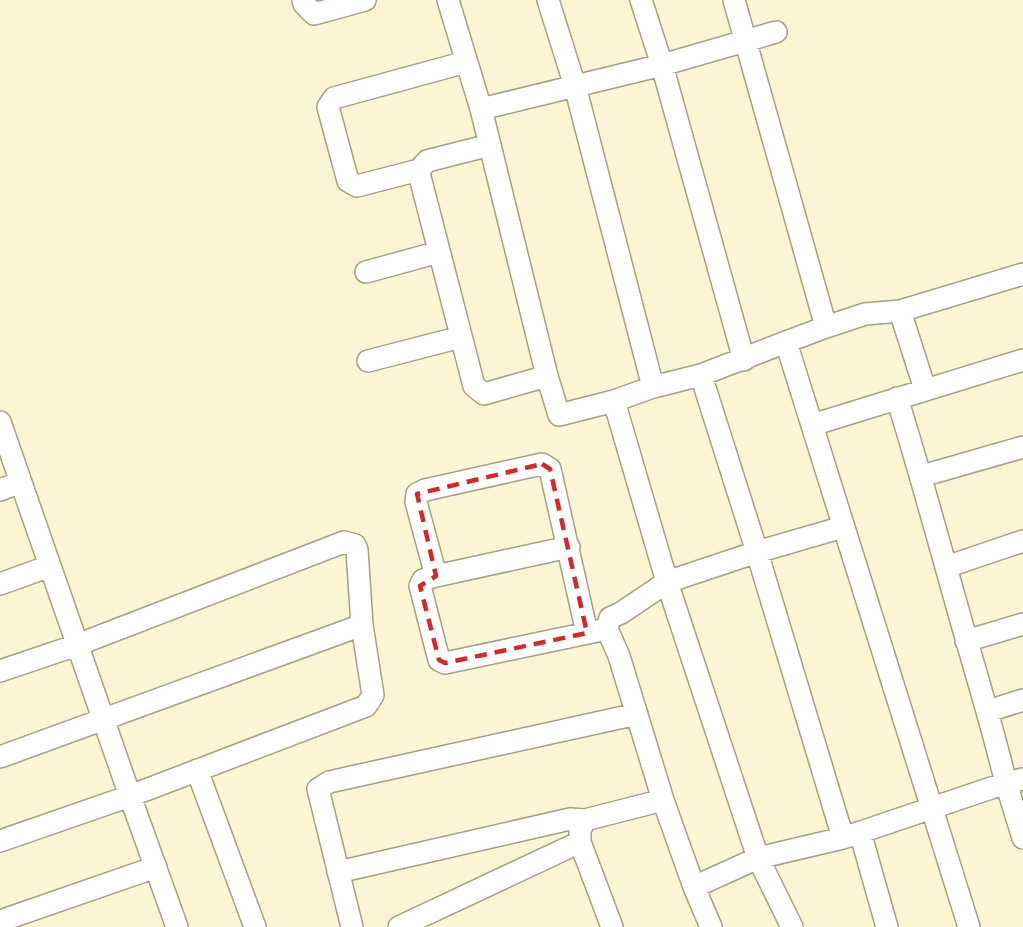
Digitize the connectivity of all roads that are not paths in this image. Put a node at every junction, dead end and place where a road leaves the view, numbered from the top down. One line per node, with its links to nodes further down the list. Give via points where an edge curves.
1 (303, 0): 2 (street, via 314,14)
2 (365, 0)
3 (448, 0): 9 (street)
4 (548, 0): 11 (street)
5 (641, 0): 10 (street)
6 (734, 0): 8 (street)
7 (776, 32): 8 (street)
8 (747, 42): 10 (street); 19 (street)
9 (466, 62): 12 (street); 14 (street, via 334,98 328,107 348,181 357,186)
10 (662, 65): 11 (street); 22 (street)
11 (575, 86): 12 (street); 27 (street)
12 (481, 109): 13 (street)
13 (490, 145): 14 (street, via 427,161); 26 (street)
14 (419, 170): 15 (street)
15 (439, 252): 16 (street); 20 (street)
16 (366, 272)
17 (1023, 274): 18 (street)
18 (900, 311): 19 (street, via 865,314); 28 (street)
19 (826, 327): 21 (street)
20 (461, 337): 24 (street); 26 (street, via 478,391 490,393)
21 (786, 342): 22 (street); 32 (street)
22 (744, 360): 25 (street)
23 (1023, 360): 28 (street)
24 (368, 361)
25 (701, 375): 27 (street); 40 (street)
26 (547, 376): 30 (street, via 559,415)
27 (653, 387): 30 (street)
28 (925, 389): 29 (street)
29 (897, 398): 32 (street); 34 (street)
30 (614, 401): 44 (street)
31 (0, 422): 35 (street)
32 (812, 425): 37 (street)
33 (1023, 447): 34 (street)
34 (922, 476): 42 (street)
35 (21, 482): 36 (street); 41 (street)
36 (0, 490)
37 (843, 528): 40 (street); 61 (street)
38 (1023, 542): 42 (street)
39 (569, 547): 43 (street); 43 (street, via 550,469 542,464 417,494); 48 (street)
40 (757, 552): 44 (street); 63 (street)
41 (50, 566): 45 (street); 50 (street)
42 (946, 567): 49 (street)
43 (436, 576): 48 (street, via 423,580 420,586 439,660 445,663)
44 (668, 582): 48 (street, via 610,618); 67 (street)
45 (0, 584)
46 (1023, 624): 49 (street)
47 (362, 625): 50 (street, via 357,550 355,545 345,542); 55 (street); 57 (street, via 373,695 366,706)
48 (597, 631): 54 (street, via 619,656)
49 (966, 641): 53 (street)
50 (78, 645): 51 (street); 55 (street)
51 (0, 672)
52 (1023, 700): 53 (street)
53 (988, 711): 58 (street)
54 (637, 714): 60 (street); 69 (street, via 329,782 318,789)
55 (104, 720): 56 (street); 59 (street)
56 (0, 757)
57 (197, 770): 59 (street); 74 (street)
58 (1015, 781): 61 (street); 64 (street)
59 (130, 796): 65 (street); 68 (street)
60 (663, 800): 62 (street); 70 (street)
61 (932, 809): 63 (street); 80 (street)
62 (585, 820): 66 (street); 69 (street, via 570,819)
63 (852, 835): 67 (street); 79 (street)
64 (1023, 838)
65 (0, 841)
66 (580, 842): 72 (street); 76 (street)
67 (758, 858): 70 (street); 78 (street)
68 (156, 867): 71 (street); 73 (street)
69 (338, 872): 75 (street)
70 (694, 887): 77 (street)
71 (0, 921)
72 (608, 926)
73 (177, 927)
74 (255, 927)
75 (352, 927)
76 (399, 927)
77 (711, 927)
78 (792, 927)
79 (887, 927)
80 (969, 927)

